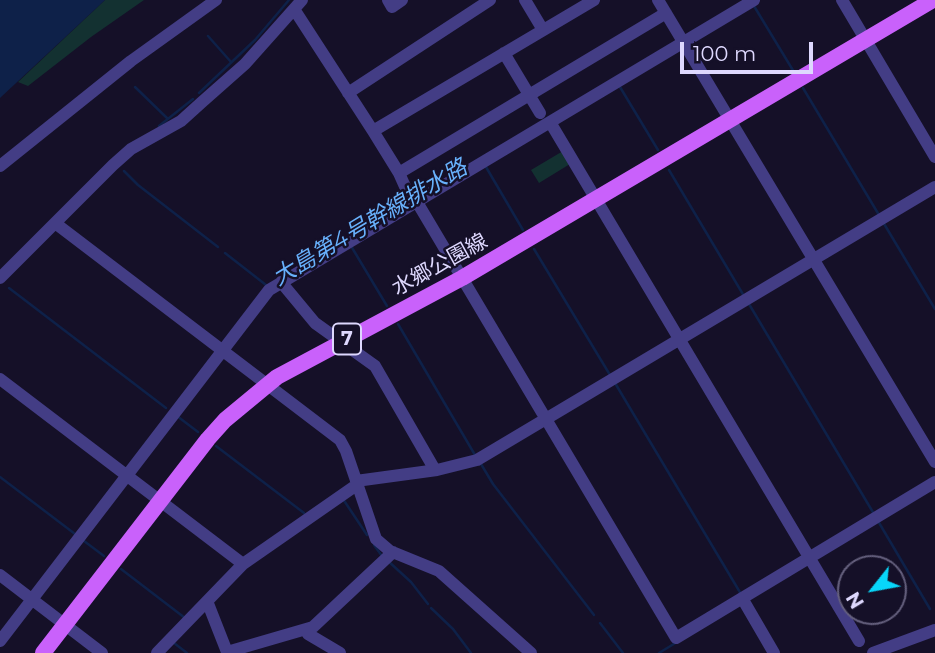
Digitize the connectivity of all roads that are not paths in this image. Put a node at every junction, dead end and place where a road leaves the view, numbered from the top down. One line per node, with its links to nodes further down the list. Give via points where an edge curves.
1 (216, 0): 23 (street)
2 (388, 0): 3 (street, via 392,7)
3 (402, 0)
4 (489, 0): 17 (street)
5 (525, 0): 13 (street)
6 (658, 0): 12 (street)
7 (754, 0): 14 (street)
8 (842, 0): 15 (street)
9 (933, 0): 15 (main road, 水郷公園線 / 7)
10 (586, 2): 13 (street)
11 (298, 4): 17 (street); 29 (street, via 245,64 181,121 131,149)
12 (666, 13): 14 (street); 18 (street)
13 (543, 30): 16 (street)
14 (682, 38): 19 (street); 20 (street)
15 (865, 40): 20 (main road, 水郷公園線 / 7); 22 (street)
16 (504, 53): 18 (street); 21 (street)
17 (348, 93): 21 (street)
18 (529, 95): 19 (street); 24 (street)
19 (545, 118): 27 (street); 28 (street)
20 (731, 120): 27 (main road, 水郷公園線 / 7); 30 (street)
21 (373, 131): 24 (street)
22 (935, 157)
23 (0, 166)
24 (399, 173): 26 (street)
25 (935, 187): 30 (street)
26 (407, 191)
27 (596, 199): 32 (main road, 水郷公園線 / 7); 34 (street)
28 (417, 202): 32 (street); 33 (street)
29 (55, 223): 31 (street); 36 (street)
30 (814, 259): 34 (street); 40 (street)
31 (0, 278)
32 (462, 278): 35 (main road, 水郷公園線 / 7); 39 (street)
33 (281, 282): 35 (street, via 315,323); 36 (street)
34 (679, 339): 39 (street); 47 (street)
35 (342, 342): 38 (main road, 水郷公園線 / 7); 41 (street, via 375,366)
36 (219, 349): 38 (street); 42 (street)
37 (0, 379): 42 (street)
38 (267, 384): 44 (street, via 340,440); 45 (main road, 水郷公園線 / 7, via 225,419)
39 (544, 420): 41 (street, via 477,460); 51 (street, via 676,638)
40 (935, 462)
41 (435, 470): 44 (street)
42 (124, 474): 45 (street); 50 (street)
43 (935, 482): 47 (street)
44 (357, 483): 46 (street, via 376,538); 48 (street)
45 (159, 501): 48 (street); 53 (main road, 水郷公園線 / 7)
46 (393, 552): 54 (street); 62 (street, via 439,571)
47 (809, 558): 51 (street); 57 (street)
48 (243, 564): 52 (street)
49 (0, 575): 50 (street)
50 (29, 597): 53 (street); 56 (street)
51 (742, 598): 63 (street)
52 (207, 601): 54 (street, via 227,652); 60 (street)
53 (65, 625): 58 (main road, 水郷公園線 / 7); 59 (street)
54 (306, 629): 61 (street)
55 (935, 630): 64 (street)
56 (0, 641)
57 (859, 641)
58 (43, 653)
59 (102, 653)
60 (157, 653)
61 (340, 653)
62 (531, 653)
63 (774, 653)
64 (873, 653)

